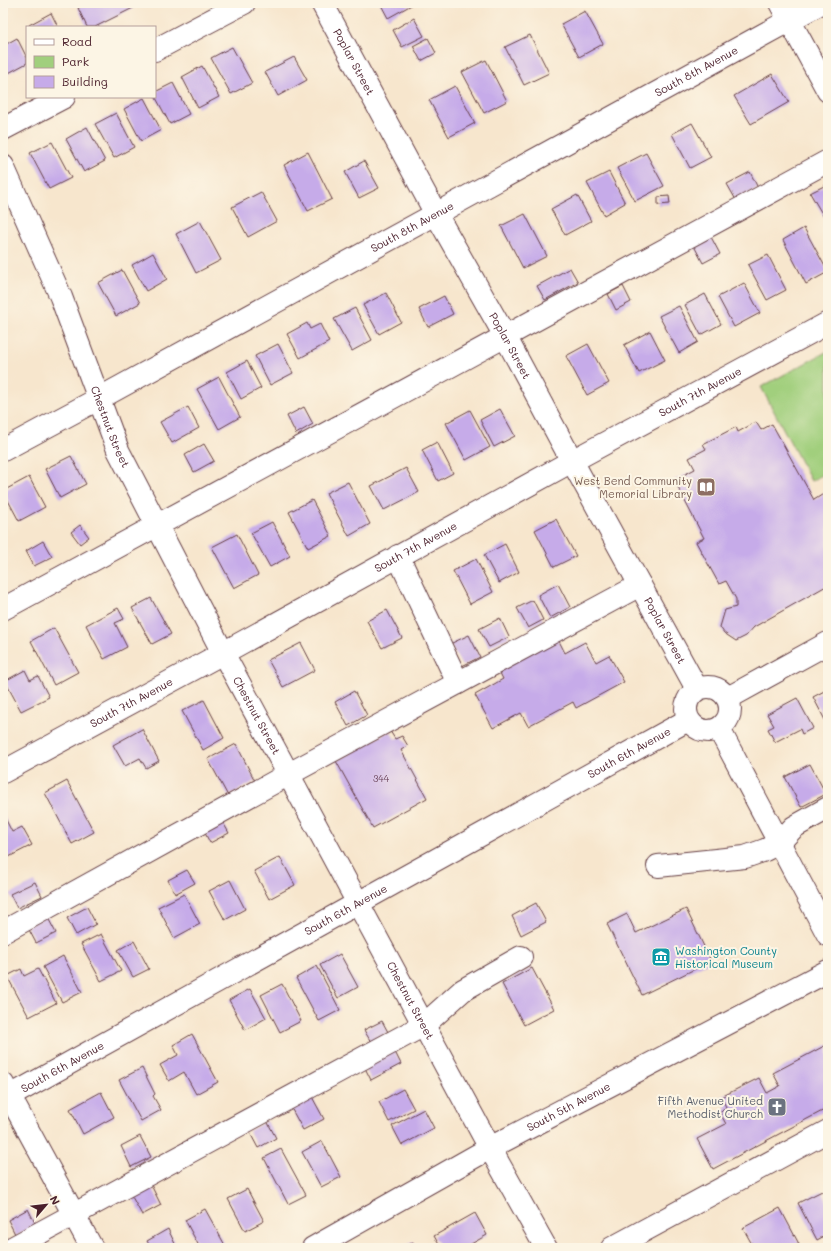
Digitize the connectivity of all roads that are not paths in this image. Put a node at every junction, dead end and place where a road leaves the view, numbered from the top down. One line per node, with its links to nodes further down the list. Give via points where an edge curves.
1 (244, 3): 5 (street)
2 (322, 3): 11 (street, Poplar Street)
3 (821, 3): 4 (street, South 8th Avenue)
4 (785, 12): 6 (street); 11 (street, South 8th Avenue)
5 (156, 49)
6 (828, 91)
7 (62, 98): 8 (street)
8 (3, 129)
9 (828, 161): 13 (street)
10 (3, 166): 14 (street, Chestnut Street, via 61,296)
11 (436, 214): 13 (street, Poplar Street); 14 (street, South 8th Avenue)
12 (828, 323): 16 (street, South 7th Avenue)
13 (505, 336): 16 (street, Poplar Street); 17 (street)
14 (100, 398): 15 (street, South 8th Avenue); 17 (street, Chestnut Street, via 118,450)
15 (3, 450)
16 (572, 460): 18 (street, South 7th Avenue); 19 (street, Poplar Street)
17 (157, 526): 20 (street); 22 (street, Chestnut Street)
18 (398, 556): 22 (street, South 7th Avenue); 23 (street)
19 (640, 585): 23 (street); 24 (street, Poplar Street)
20 (3, 609)
21 (828, 643): 25 (street)
22 (223, 653): 28 (street, South 7th Avenue); 29 (street, Chestnut Street)
23 (458, 683): 29 (street)
24 (697, 689): 25 (street, via 714,687); 26 (street, via 690,694 686,702)
25 (728, 698): 27 (street, via 730,715 726,723)
26 (688, 720): 27 (street, via 701,730); 33 (street, South 6th Avenue)
27 (718, 729): 31 (street)
28 (3, 772)
29 (289, 774): 33 (street, Chestnut Street); 34 (street)
30 (828, 808): 31 (street, via 794,827)
31 (779, 843): 32 (street, via 744,857); 35 (street)
32 (658, 866)
33 (358, 902): 38 (street, Chestnut Street); 39 (street, South 6th Avenue)
34 (3, 932)
35 (828, 935)
36 (521, 958): 38 (street, via 463,990)
37 (828, 971): 41 (street, South 5th Avenue)
38 (424, 1024): 41 (street, Chestnut Street); 42 (street)
39 (5, 1094): 42 (street)
40 (828, 1131): 47 (street)
41 (490, 1148): 45 (street, South 5th Avenue); 46 (street, Chestnut Street)
42 (74, 1214): 43 (street); 44 (street)
43 (12, 1248)
44 (92, 1248)
45 (313, 1248)
46 (546, 1248)
47 (612, 1248)

